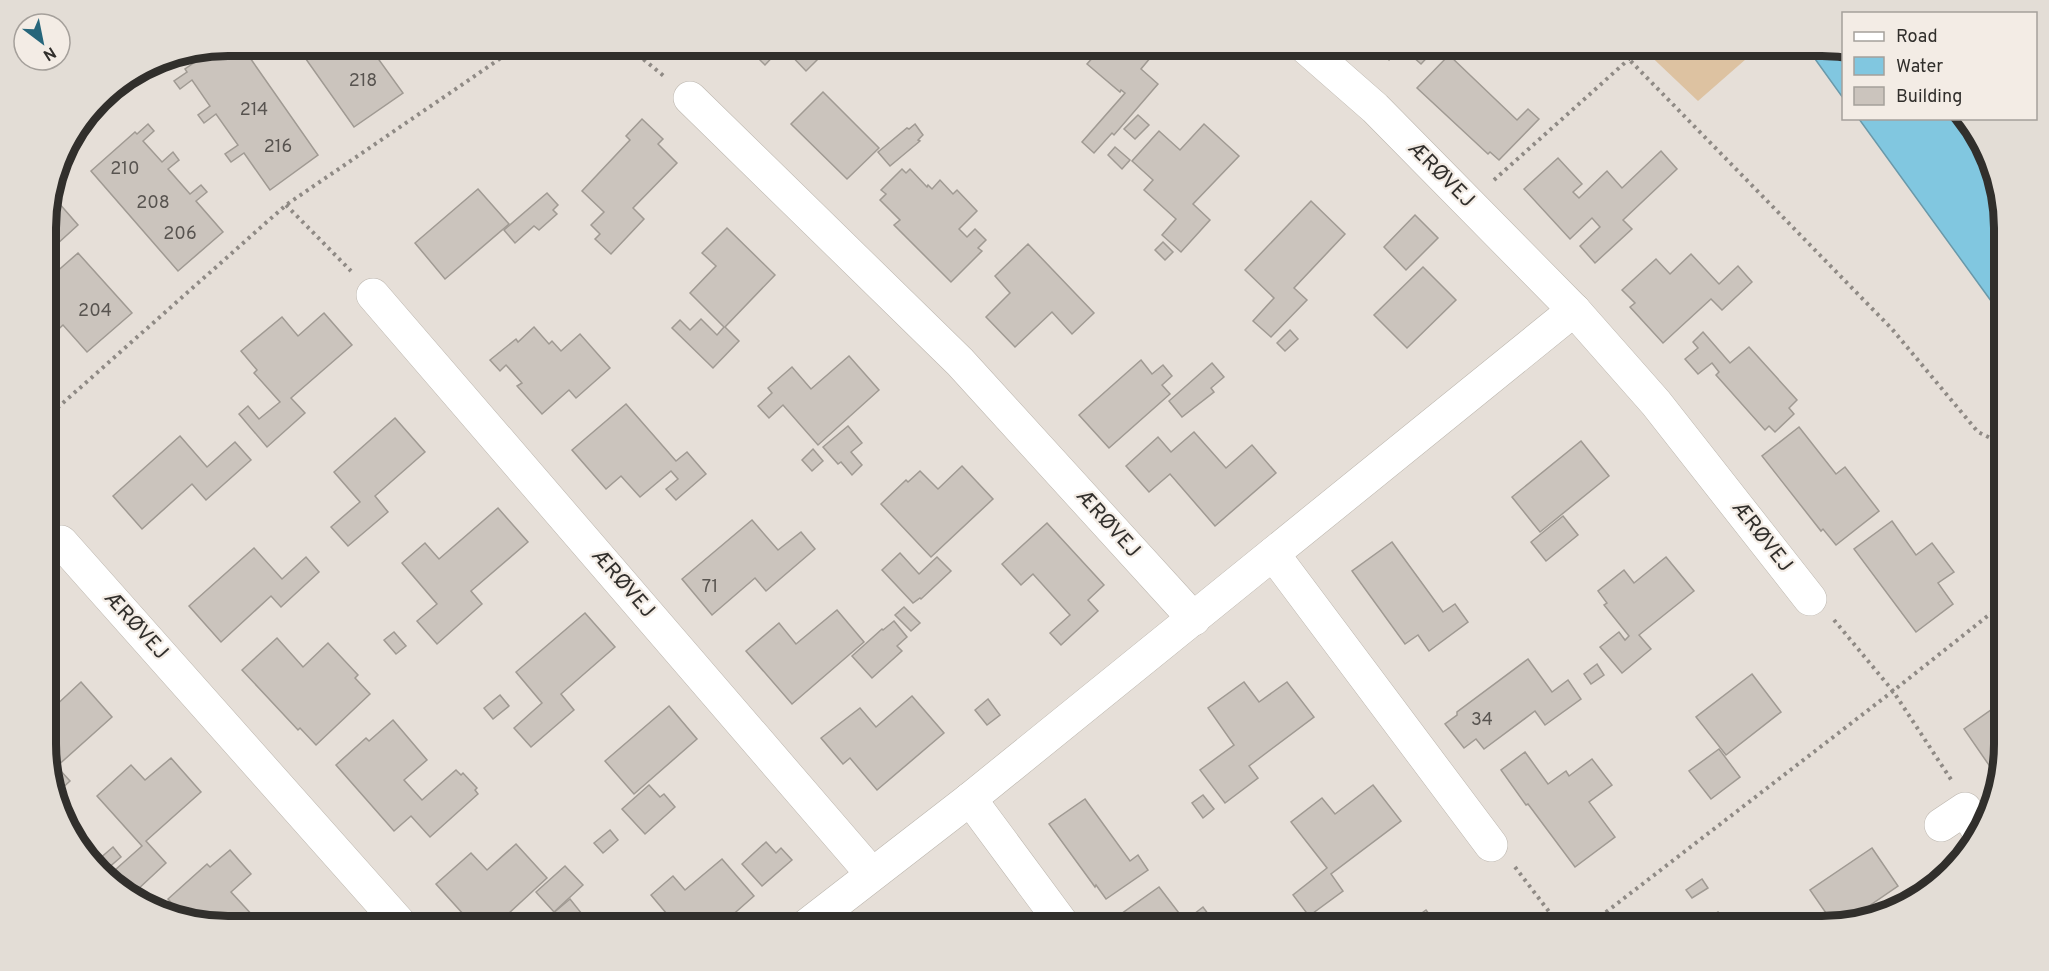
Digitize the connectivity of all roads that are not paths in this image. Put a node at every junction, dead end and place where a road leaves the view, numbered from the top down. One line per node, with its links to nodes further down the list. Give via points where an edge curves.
1 (1316, 56): 4 (street, ÆRØVEJ, via 1375,108)
2 (690, 98): 8 (street, ÆRØVEJ, via 960,362)
3 (373, 295): 11 (street, ÆRØVEJ)
4 (1575, 310): 6 (street); 7 (street, ÆRØVEJ, via 1656,403)
5 (61, 542): 13 (street, ÆRØVEJ)
6 (1273, 554): 8 (street); 10 (street)
7 (1810, 599)
8 (1194, 619): 9 (street)
9 (970, 798): 11 (street); 12 (street)
10 (1491, 845)
11 (872, 874): 14 (street)
12 (1056, 915)
13 (393, 916)
14 (820, 916)

